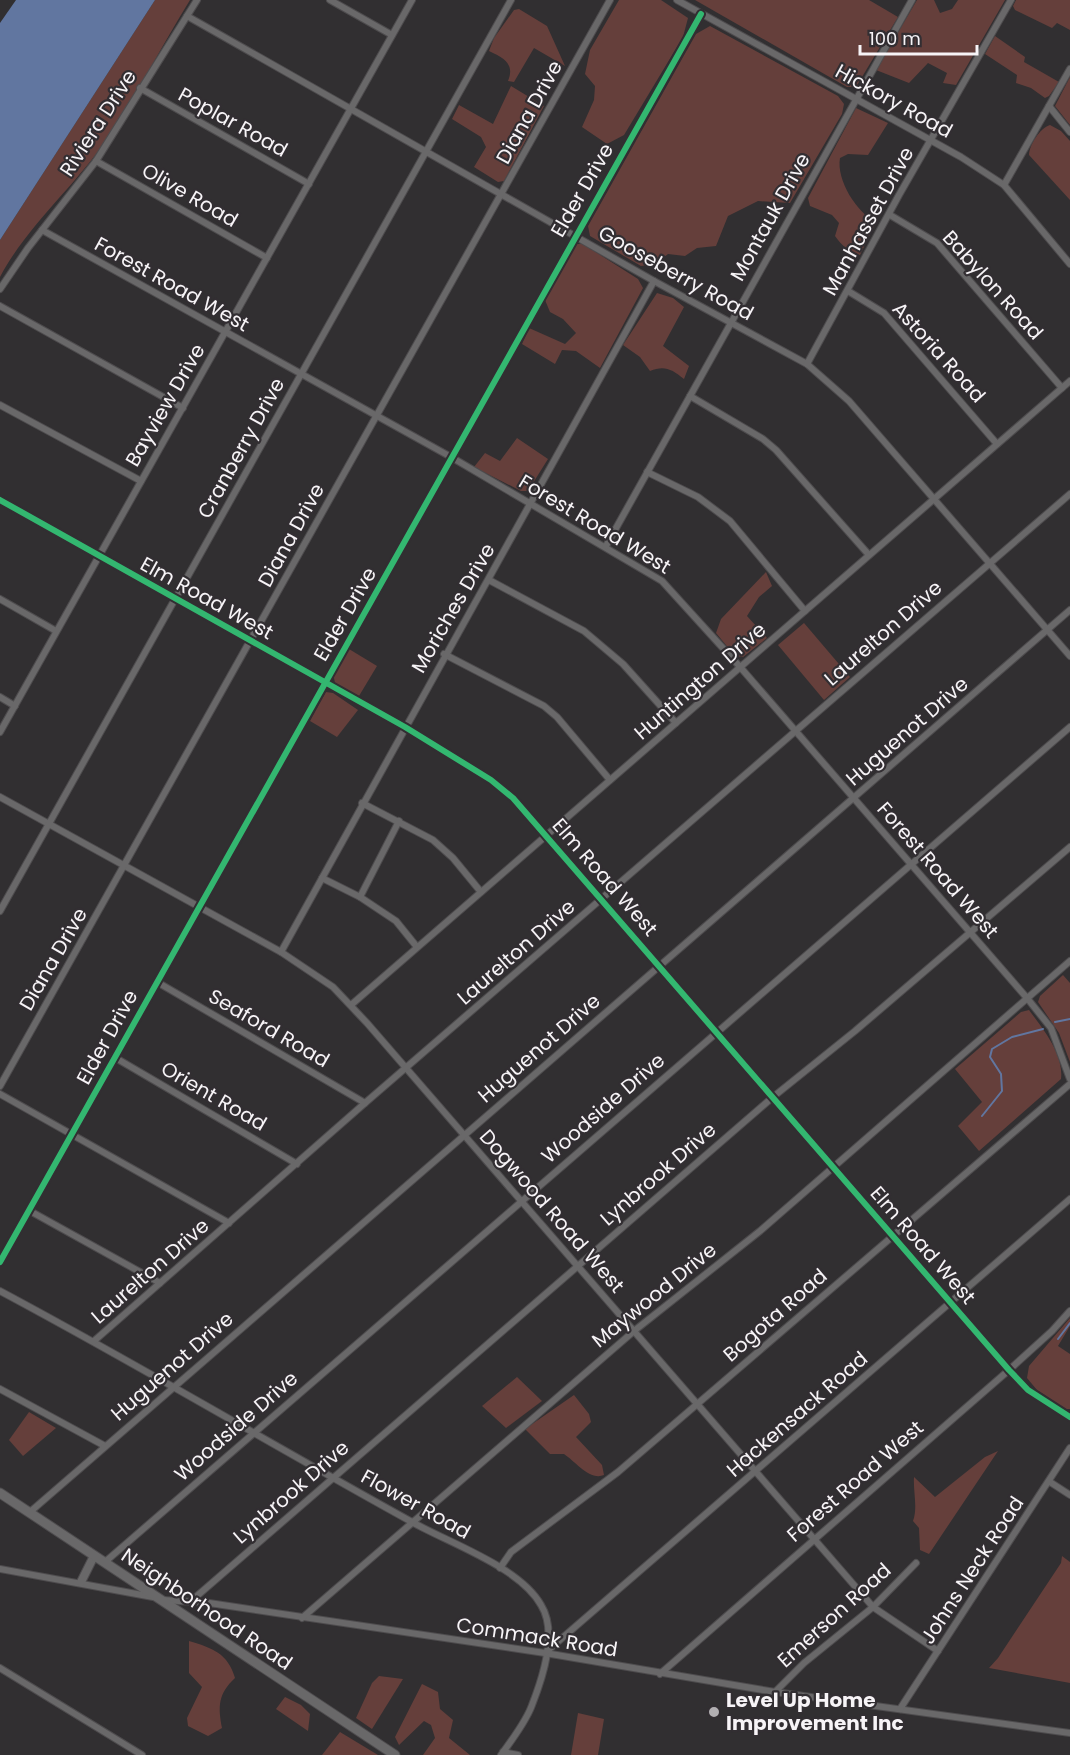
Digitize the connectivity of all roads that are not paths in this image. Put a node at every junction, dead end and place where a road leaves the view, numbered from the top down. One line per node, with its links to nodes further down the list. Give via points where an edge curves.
1 (197, 0): 10 (street, Riviera Drive)
2 (330, 0): 11 (street)
3 (412, 0): 11 (street, Bayview Drive)
4 (511, 0): 19 (street, Cranberry Drive)
5 (610, 0): 23 (street, Diana Drive)
6 (677, 0): 9 (street, Hickory Road)
7 (912, 0): 14 (street, Montauk Drive)
8 (1011, 0): 18 (street, Manhasset Drive)
9 (701, 14): 14 (street, Hickory Road); 26 (street, Elder Drive)
10 (187, 16): 13 (street, Riviera Drive); 16 (street, Gooseberry Road)
11 (392, 35): 16 (street, Bayview Drive)
12 (1070, 69): 15 (street)
13 (140, 88): 20 (street, Riviera Drive); 21 (street, Poplar Road)
14 (855, 98): 18 (street, Hickory Road); 33 (street, Montauk Drive)
15 (1049, 106): 17 (street); 22 (street)
16 (350, 109): 19 (street, Gooseberry Road); 21 (street, Bayview Drive)
17 (1070, 132)
18 (932, 141): 22 (street, Hickory Road); 24 (street, Manhasset Drive)
19 (426, 151): 23 (street, Gooseberry Road); 36 (street, Cranberry Drive)
20 (96, 162): 25 (street, Riviera Drive); 27 (street, Olive Road)
21 (309, 184): 27 (street, Bayview Drive)
22 (1004, 186): 28 (street, Hickory Road)
23 (502, 194): 26 (street, Gooseberry Road); 42 (street, Diana Drive)
24 (890, 215): 31 (street, Manhasset Drive); 38 (street, Babylon Road, via 937,243)
25 (42, 230): 30 (street, Riviera Drive); 34 (street, Forest Road West)
26 (575, 235): 29 (street, Gooseberry Road); 44 (street, Elder Drive)
27 (267, 258): 34 (street, Bayview Drive)
28 (1070, 264)
29 (654, 281): 33 (street, Gooseberry Road); 50 (street, Moriches Drive)
30 (0, 289)
31 (848, 291): 35 (street, Manhasset Drive); 43 (street, Astoria Road, via 884,313)
32 (0, 306): 41 (street)
33 (730, 322): 35 (street, Gooseberry Road); 39 (street, Montauk Drive)
34 (225, 333): 36 (street, Forest Road West); 41 (street, Bayview Drive)
35 (807, 364): 48 (street, Gooseberry Road, via 849,401)
36 (302, 374): 42 (street, Forest Road West); 57 (street, Cranberry Drive)
37 (1070, 381): 38 (street, Huntington Drive)
38 (1062, 388): 43 (street, Huntington Drive)
39 (690, 396): 45 (street, Montauk Drive); 52 (street, via 776,450)
40 (0, 405): 46 (street)
41 (183, 408): 46 (street, Bayview Drive)
42 (376, 417): 44 (street, Forest Road West); 62 (street, Diana Drive)
43 (997, 444): 48 (street, Huntington Drive)
44 (451, 458): 50 (street, Forest Road West); 66 (street, Elder Drive)
45 (646, 472): 51 (street, Montauk Drive); 59 (street, via 698,497 729,521)
46 (141, 481): 53 (street, Bayview Drive)
47 (1070, 494): 54 (street, Laurelton Drive)
48 (934, 499): 52 (street, Huntington Drive); 54 (street, Gooseberry Road)
49 (0, 500): 53 (street, Elm Road West)
50 (531, 504): 51 (street, Forest Road West); 55 (street, Moriches Drive)
51 (606, 546): 65 (street, Forest Road West, via 662,581)
52 (869, 555): 59 (street, Huntington Drive)
53 (98, 556): 57 (street, Elm Road West); 61 (street, Bayview Drive)
54 (989, 563): 60 (street, Gooseberry Road); 72 (street, Laurelton Drive)
55 (489, 580): 63 (street, Moriches Drive); 69 (street, via 584,631 623,663)
56 (0, 599): 61 (street)
57 (174, 600): 62 (street, Elm Road West); 79 (street, Cranberry Drive)
58 (1070, 610): 60 (street, Huguenot Drive)
59 (805, 611): 65 (street, Huntington Drive)
60 (1047, 630): 64 (street, Gooseberry Road); 76 (street, Huguenot Drive)
61 (56, 631): 68 (street, Bayview Drive)
62 (249, 642): 66 (street, Elm Road West); 83 (street, Diana Drive)
63 (444, 654): 70 (street, Moriches Drive); 74 (street, via 544,706)
64 (1070, 657)
65 (741, 668): 69 (street, Huntington Drive); 72 (street, Forest Road West)
66 (324, 683): 70 (street, Elm Road West); 88 (street, Elder Drive)
67 (0, 697): 68 (street)
68 (15, 706): 73 (street, Bayview Drive)
69 (676, 723): 74 (street, Huntington Drive)
70 (405, 727): 77 (street, Moriches Drive); 80 (street, Elm Road West, via 491,780)
71 (1070, 727): 82 (street, Woodside Drive)
72 (796, 731): 76 (street, Forest Road West); 87 (street, Laurelton Drive)
73 (0, 732)
74 (610, 780): 80 (street, Huntington Drive)
75 (0, 797): 79 (street, Dogwood Road West)
76 (854, 798): 82 (street, Forest Road West); 94 (street, Huguenot Drive)
77 (362, 803): 78 (street); 84 (street, Moriches Drive)
78 (399, 821): 85 (street, via 445,849); 86 (street)
79 (50, 824): 83 (street, Dogwood Road West); 89 (street, Cranberry Drive)
80 (546, 835): 85 (street, Huntington Drive); 87 (street, Elm Road West)
81 (1070, 847): 90 (street, Lynbrook Drive)
82 (911, 865): 90 (street, Forest Road West); 98 (street, Woodside Drive)
83 (125, 866): 88 (street, Dogwood Road West); 102 (street, Diana Drive)
84 (322, 878): 86 (street); 92 (street, Moriches Drive)
85 (481, 892): 91 (street, Huntington Drive)
86 (360, 897): 91 (street, via 396,921)
87 (602, 899): 94 (street, Elm Road West); 100 (street, Laurelton Drive)
88 (199, 908): 92 (street, Dogwood Road West); 95 (street, Elder Drive)
89 (0, 911)
90 (970, 933): 96 (street, Forest Road West); 104 (street, Lynbrook Drive)
91 (417, 947): 97 (street, Huntington Drive)
92 (281, 952): 97 (street, Dogwood Road West, via 333,987)
93 (1070, 961): 96 (street, Maywood Drive)
94 (660, 965): 98 (street, Elm Road West); 107 (street, Huguenot Drive)
95 (157, 982): 99 (street, Elder Drive); 105 (street, Seaford Road)
96 (1027, 998): 101 (street, Forest Road West, via 1051,1028); 109 (street, Maywood Drive)
97 (351, 1005): 100 (street, Dogwood Road West)
98 (717, 1030): 104 (street, Elm Road West); 111 (street, Woodside Drive)
99 (114, 1058): 106 (street, Elder Drive); 108 (street, Orient Road)
100 (406, 1069): 105 (street, Laurelton Drive); 107 (street, Dogwood Road West)
101 (1070, 1082): 114 (street, Bogota Road)
102 (0, 1086)
103 (0, 1094): 106 (street)
104 (773, 1097): 109 (street, Elm Road West); 116 (street, Lynbrook Drive)
105 (365, 1103): 108 (street, Laurelton Drive)
106 (72, 1133): 112 (street, Elder Drive); 113 (street)
107 (463, 1135): 111 (street, Dogwood Road West); 124 (street, Huguenot Drive)
108 (297, 1164): 113 (street, Laurelton Drive)
109 (835, 1167): 114 (street, Elm Road West); 121 (street, Maywood Drive)
110 (1070, 1199): 119 (street, Hackensack Road)
111 (522, 1202): 116 (street, Dogwood Road West); 128 (street, Woodside Drive)
112 (30, 1210): 115 (street, Elder Drive); 117 (street)
113 (229, 1223): 117 (street, Laurelton Drive)
114 (892, 1235): 119 (street, Elm Road West); 126 (street, Bogota Road)
115 (0, 1262)
116 (578, 1266): 121 (street, Dogwood Road West); 132 (street, Lynbrook Drive)
117 (160, 1283): 122 (street, Laurelton Drive)
118 (0, 1291): 122 (street, Flower Road)
119 (950, 1302): 123 (street, Elm Road West); 131 (street, Hackensack Road)
120 (1070, 1311): 123 (street, Forest Road West)
121 (634, 1331): 126 (street, Dogwood Road West); 137 (street, Maywood Drive)
122 (94, 1341): 124 (street, Flower Road)
123 (1009, 1370): 127 (street, Elm Road West, via 1028,1390); 138 (street, Forest Road West)
124 (173, 1387): 128 (street, Flower Road); 129 (street, Huguenot Drive)
125 (0, 1389): 129 (street)
126 (698, 1404): 131 (street, Dogwood Road West); 142 (street, Bogota Road, via 618,1472 511,1552)
127 (1070, 1417)
128 (255, 1432): 132 (street, Flower Road); 140 (street, Woodside Drive)
129 (105, 1446): 136 (street, Huguenot Drive)
130 (1070, 1448): 133 (street, Johns Neck Road)
131 (756, 1472): 138 (street, Dogwood Road West); 150 (street, Hackensack Road)
132 (333, 1477): 137 (street, Flower Road); 146 (street, Lynbrook Drive)
133 (1050, 1482): 135 (street); 149 (street, Johns Neck Road)
134 (0, 1493): 136 (main road, Neighborhood Road)
135 (1070, 1495)
136 (30, 1512): 139 (main road, Neighborhood Road)
137 (413, 1523): 142 (street, Flower Road); 148 (street, Maywood Drive)
138 (813, 1539): 147 (street, Dogwood Road West); 152 (street, Forest Road West)
139 (94, 1556): 140 (main road, Neighborhood Road); 144 (street)
140 (105, 1562): 145 (main road, Neighborhood Road)
141 (916, 1563): 147 (street, Emerson Road)
142 (500, 1568): 150 (street, Flower Road, via 541,1604 550,1628)
143 (0, 1569): 144 (street, Commack Road)
144 (81, 1582): 145 (street, Commack Road)
145 (161, 1600): 146 (street, Commack Road); 158 (main road, Neighborhood Road)
146 (190, 1602): 148 (street, Commack Road)
147 (873, 1607): 149 (street, Dogwood Road West); 153 (street, Emerson Road)
148 (302, 1618): 150 (street, Commack Road)
149 (938, 1651): 154 (street, Johns Neck Road)
150 (545, 1653): 152 (street, Commack Road); 156 (street, Flower Road, via 532,1707)
151 (0, 1668): 157 (street)
152 (660, 1674): 153 (street, Commack Road)
153 (775, 1692): 154 (street, Commack Road)
154 (900, 1709): 155 (street, Commack Road)
155 (1070, 1733)
156 (502, 1754): 159 (street)
157 (142, 1755)
158 (394, 1755)
159 (518, 1755)

